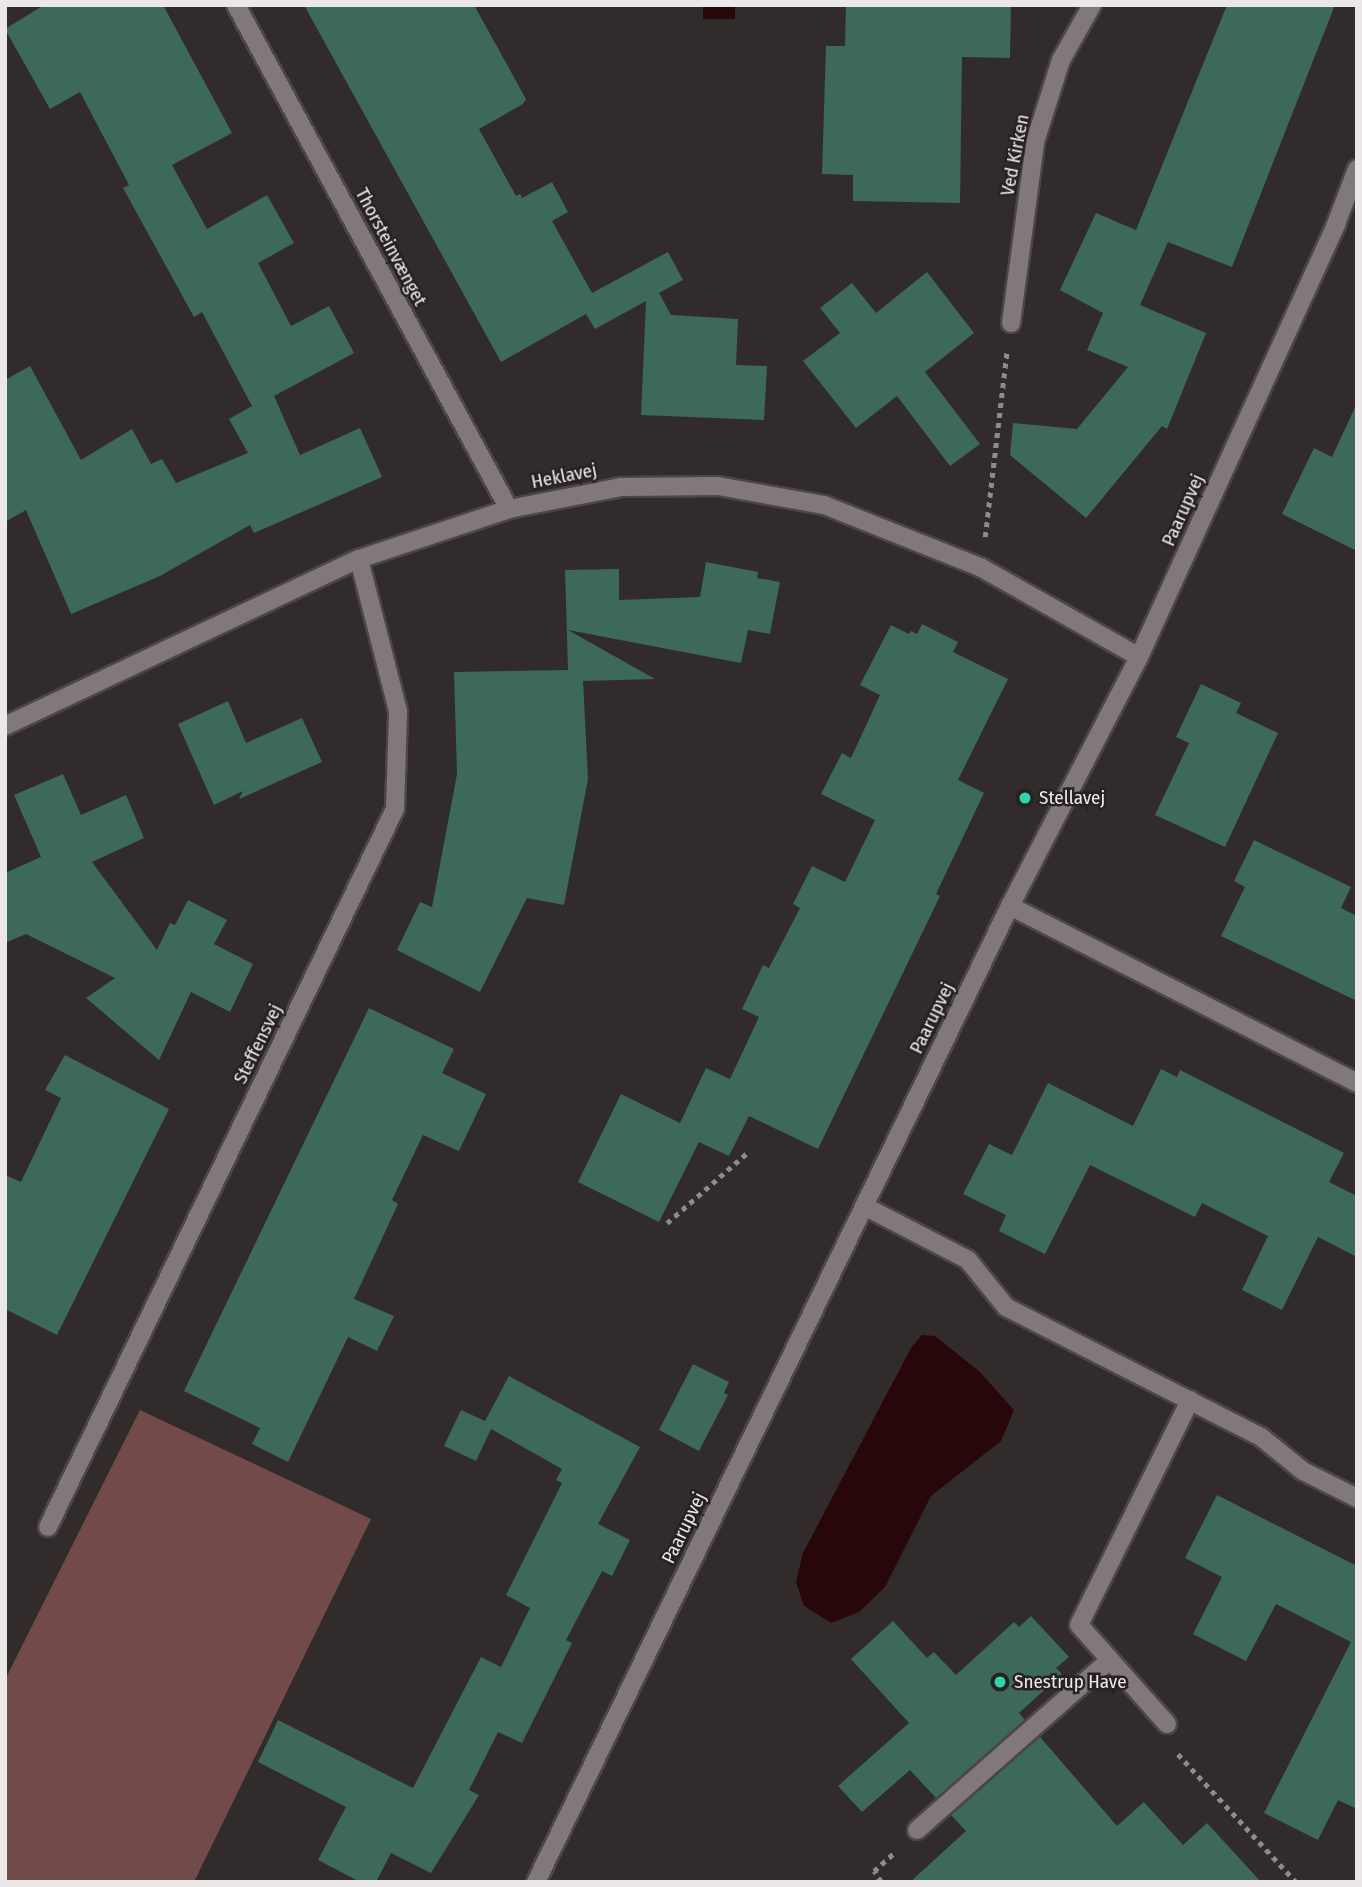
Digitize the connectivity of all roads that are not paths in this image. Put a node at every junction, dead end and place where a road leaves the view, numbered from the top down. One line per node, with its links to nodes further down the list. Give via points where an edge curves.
1 (236, 5): 5 (street, Thorsteinvænget)
2 (1092, 5): 4 (street, Ved Kirken, via 1061,61 1035,142)
3 (1357, 169): 7 (street, Paarupvej)
4 (1011, 323)
5 (509, 509): 6 (street, Heklavej); 7 (street, Heklavej, via 621,487 718,486 824,505 982,568)
6 (359, 559): 8 (street, Heklavej); 14 (street, Steffensvej, via 398,711 395,809)
7 (1139, 657): 9 (street, Paarupvej)
8 (5, 726)
9 (1010, 906): 10 (street); 11 (street, Paarupvej)
10 (1357, 1083)
11 (864, 1206): 12 (street, via 968,1260 1006,1307); 18 (street, Paarupvej)
12 (1191, 1400): 13 (street, via 1261,1437 1303,1471); 15 (street, via 1079,1625)
13 (1357, 1498)
14 (48, 1527)
15 (1110, 1660): 16 (street); 17 (street)
16 (1167, 1724)
17 (917, 1830)
18 (536, 1882)

